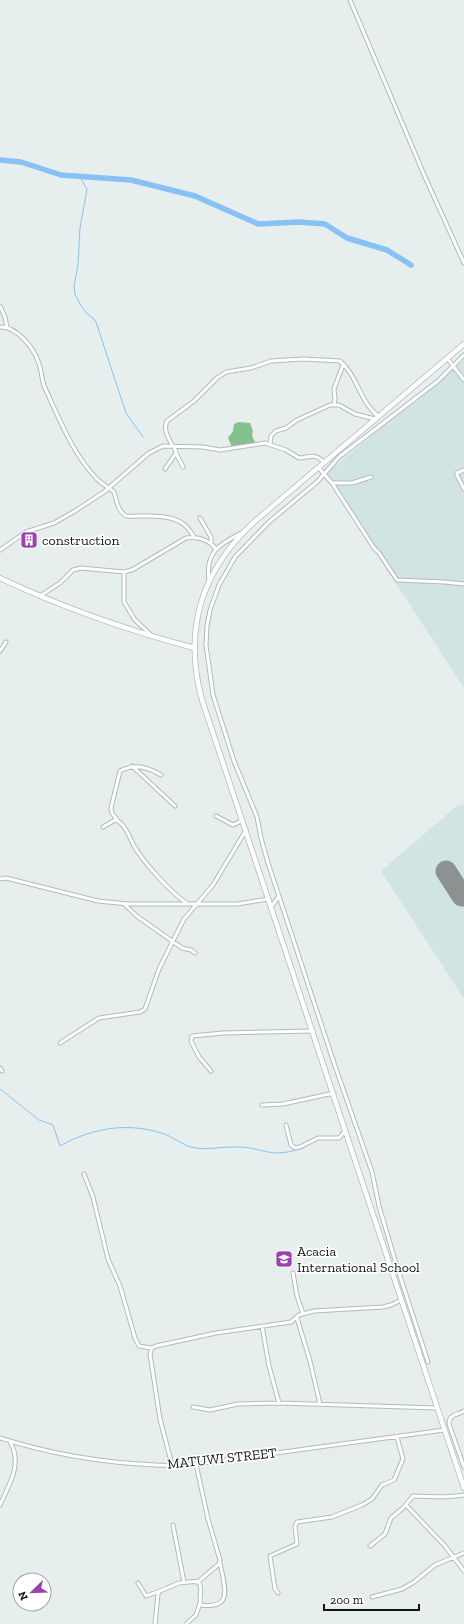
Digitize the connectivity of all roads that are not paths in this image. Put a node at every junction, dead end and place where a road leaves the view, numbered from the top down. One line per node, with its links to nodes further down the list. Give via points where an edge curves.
1 (350, 0): 2 (street)
2 (464, 263)
3 (0, 306): 5 (street)
4 (0, 327): 5 (street)
5 (8, 328): 25 (street, via 24,340 38,360 43,384 70,442 92,474)
6 (464, 344): 8 (main road)
7 (464, 355): 10 (street)
8 (447, 358): 10 (street); 13 (main road)
9 (344, 364): 12 (street, via 334,389); 13 (street); 15 (street, via 338,360 319,359 271,361 224,374 167,421 165,428)
10 (452, 365): 11 (street); 22 (street, via 438,381 339,457)
11 (464, 380)
12 (334, 404): 13 (street, via 355,414); 14 (street, via 276,431 271,436)
13 (377, 418): 17 (main road)
14 (270, 444): 15 (street, via 259,443 220,450 203,446); 17 (street, via 299,458 317,456)
15 (173, 445): 16 (street); 25 (street, via 152,451)
16 (176, 453): 18 (street); 20 (street)
17 (324, 462): 19 (main road)
18 (183, 467)
19 (318, 467): 22 (street); 28 (main road)
20 (165, 469)
21 (464, 470): 26 (street, via 457,475)
22 (325, 474): 24 (street); 51 (street, via 269,522 235,556 219,585 207,626 206,645 213,695 234,761 257,817)
23 (371, 477): 24 (street, via 352,483)
24 (332, 483): 36 (street, via 396,580)
25 (109, 488): 29 (street, via 115,494 120,511 126,516 159,517 178,521 184,524); 32 (street, via 75,511 26,532)
26 (464, 489)
27 (200, 518): 30 (street)
28 (241, 534): 31 (street); 35 (main road, via 221,558)
29 (194, 537): 30 (street); 33 (street, via 186,538 134,570)
30 (212, 543): 31 (street)
31 (216, 549): 35 (street, via 208,565)
32 (0, 550)
33 (124, 572): 37 (street, via 78,568); 38 (street, via 124,602 135,620)
34 (0, 578): 37 (main road)
35 (209, 581): 40 (main road, via 198,614)
36 (464, 584)
37 (40, 596): 38 (main road)
38 (152, 637): 40 (main road)
39 (6, 642): 41 (street)
40 (194, 648): 46 (main road, via 195,668 202,700)
41 (0, 651)
42 (132, 766): 43 (street, via 142,766); 44 (street); 47 (street, via 120,771 111,808)
43 (161, 774)
44 (175, 806)
45 (216, 816): 46 (street, via 233,825)
46 (243, 820): 49 (main road)
47 (118, 821): 48 (street, via 114,820); 54 (street, via 145,862)
48 (103, 827)
49 (246, 830): 52 (main road); 55 (street, via 213,885)
50 (0, 879): 53 (street, via 6,878 98,901)
51 (279, 896): 56 (street); 75 (street, via 372,1172 381,1214)
52 (269, 899): 55 (street, via 237,904); 56 (main road)
53 (124, 904): 54 (street); 57 (street)
54 (188, 904): 55 (street)
55 (196, 904): 57 (street, via 184,919)
56 (272, 907): 59 (main road)
57 (173, 942): 58 (street); 60 (street, via 159,969 144,1011 98,1018)
58 (195, 953)
59 (313, 1031): 63 (street, via 194,1035 190,1040); 64 (main road)
60 (60, 1043)
61 (0, 1068): 62 (street)
62 (2, 1071)
63 (211, 1071)
64 (334, 1093): 65 (street, via 283,1104); 67 (main road)
65 (262, 1105)
66 (286, 1125): 67 (street, via 291,1145 295,1148 318,1138 340,1137)
67 (346, 1130): 70 (main road)
68 (84, 1174): 74 (street, via 93,1197 108,1259 120,1286 139,1346)
69 (293, 1273): 71 (street)
70 (401, 1300): 71 (street, via 383,1307 335,1308); 79 (main road)
71 (303, 1314): 72 (street)
72 (296, 1318): 73 (street, via 291,1322); 77 (street)
73 (262, 1326): 74 (street, via 216,1333); 76 (street)
74 (152, 1348): 86 (street, via 150,1354 157,1402)
75 (428, 1362)
76 (279, 1403): 77 (street); 78 (street, via 238,1404 210,1410)
77 (320, 1404): 79 (street)
78 (193, 1407)
79 (437, 1408): 81 (main road)
80 (464, 1411): 87 (street, via 452,1415 449,1424)
81 (444, 1430): 82 (street, MATUWI STREET); 88 (main road)
82 (396, 1437): 85 (street, MATUWI STREET); 102 (street, via 403,1459 394,1480 382,1485 372,1499 362,1505 332,1517 297,1522 296,1544 270,1556)
83 (0, 1438): 84 (street, MATUWI STREET)
84 (10, 1442): 86 (street, MATUWI STREET, via 45,1451 98,1459); 90 (street, via 15,1452 16,1465)
85 (196, 1464): 86 (street, MATUWI STREET); 96 (street)
86 (172, 1465)
87 (464, 1467)
88 (464, 1488)
89 (464, 1495): 91 (street, via 449,1498 413,1496)
90 (0, 1505)
91 (406, 1505): 93 (street, via 391,1518 385,1534); 95 (street)
92 (173, 1525): 98 (street)
93 (370, 1546)
94 (464, 1553): 95 (street)
95 (454, 1557): 97 (street); 103 (street, via 435,1565 402,1589)
96 (220, 1560): 99 (street, via 218,1566); 104 (street, via 224,1599 214,1605 202,1605)
97 (464, 1571)
98 (184, 1582): 99 (street); 101 (street)
99 (196, 1582): 104 (street, via 201,1586)
100 (138, 1583): 101 (street, via 146,1596)
101 (160, 1591): 105 (street)
102 (278, 1594)
103 (372, 1596)
104 (200, 1602): 106 (street, via 196,1615)
105 (155, 1624)
106 (186, 1624)

